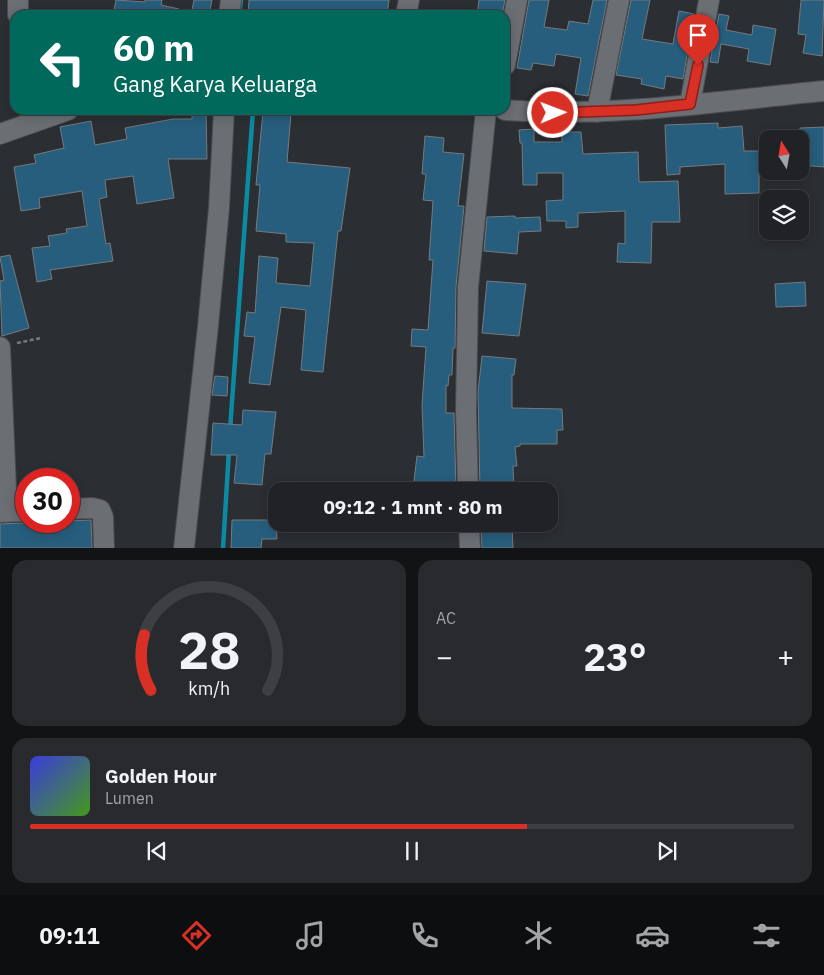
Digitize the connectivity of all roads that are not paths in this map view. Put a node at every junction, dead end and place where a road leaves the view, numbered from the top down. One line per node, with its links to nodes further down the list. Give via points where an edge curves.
1 (516, 0): 4 (street)
2 (619, 0): 8 (street)
3 (709, 0): 6 (street)
4 (510, 35)
5 (824, 91): 6 (street)
6 (690, 104): 8 (street)
7 (510, 110): 8 (street)
8 (597, 112)
9 (41, 115): 12 (street)
10 (224, 115): 20 (street, via 209,316)
11 (485, 115): 15 (street, via 468,287)
12 (20, 119): 13 (street)
13 (0, 134)
14 (1, 347): 17 (street)
15 (468, 482)
16 (80, 509): 19 (street, via 100,510)
17 (11, 512)
18 (469, 532): 21 (street)
19 (104, 548)
20 (184, 548)
21 (470, 548)

